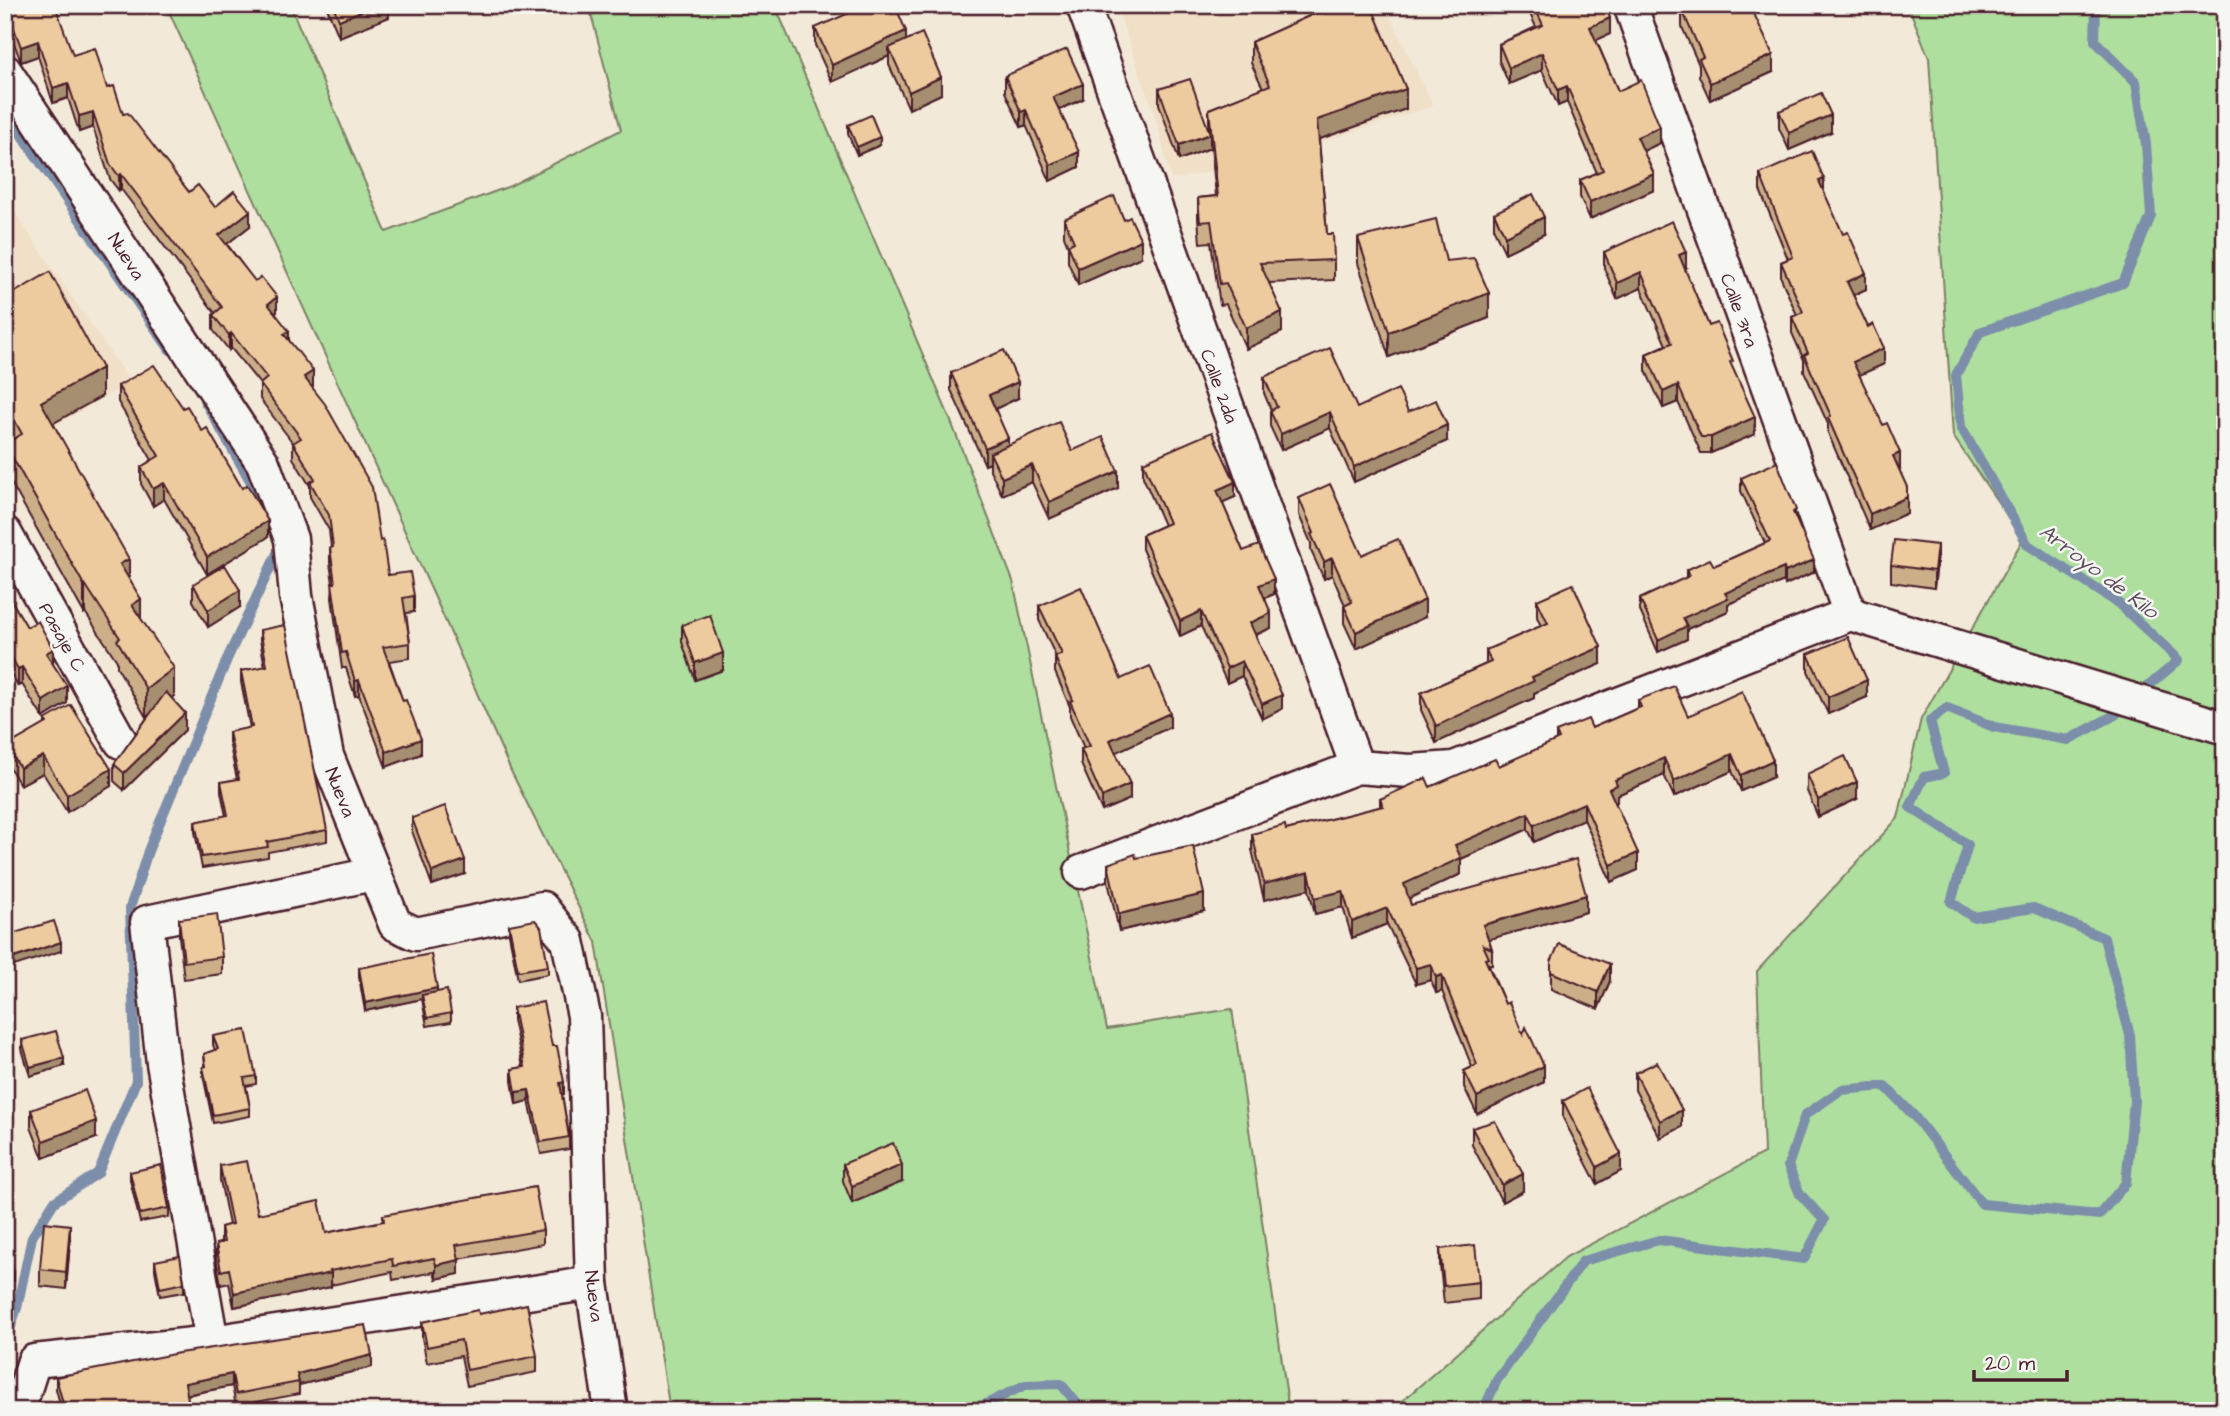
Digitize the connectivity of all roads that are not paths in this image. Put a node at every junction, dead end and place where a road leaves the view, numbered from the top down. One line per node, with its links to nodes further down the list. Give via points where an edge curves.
1 (1083, 5): 8 (street, Calle 2da)
2 (1630, 5): 5 (street, Calle 3ra)
3 (5, 71): 10 (street, Nueva, via 263,463 291,539 296,596 327,756)
4 (5, 533): 7 (street, Pasaje C)
5 (1850, 614): 6 (street); 8 (street, via 1454,768)
6 (2225, 728)
7 (121, 742)
8 (1357, 767): 9 (street)
9 (1082, 872)
10 (373, 874): 11 (street, Nueva, via 395,924 416,934 542,908 568,941 584,1016); 12 (street, via 146,922 163,1063)
11 (592, 1283): 12 (street); 14 (street, Nueva)
12 (212, 1342): 13 (street, via 34,1361)
13 (18, 1411)
14 (611, 1411)

